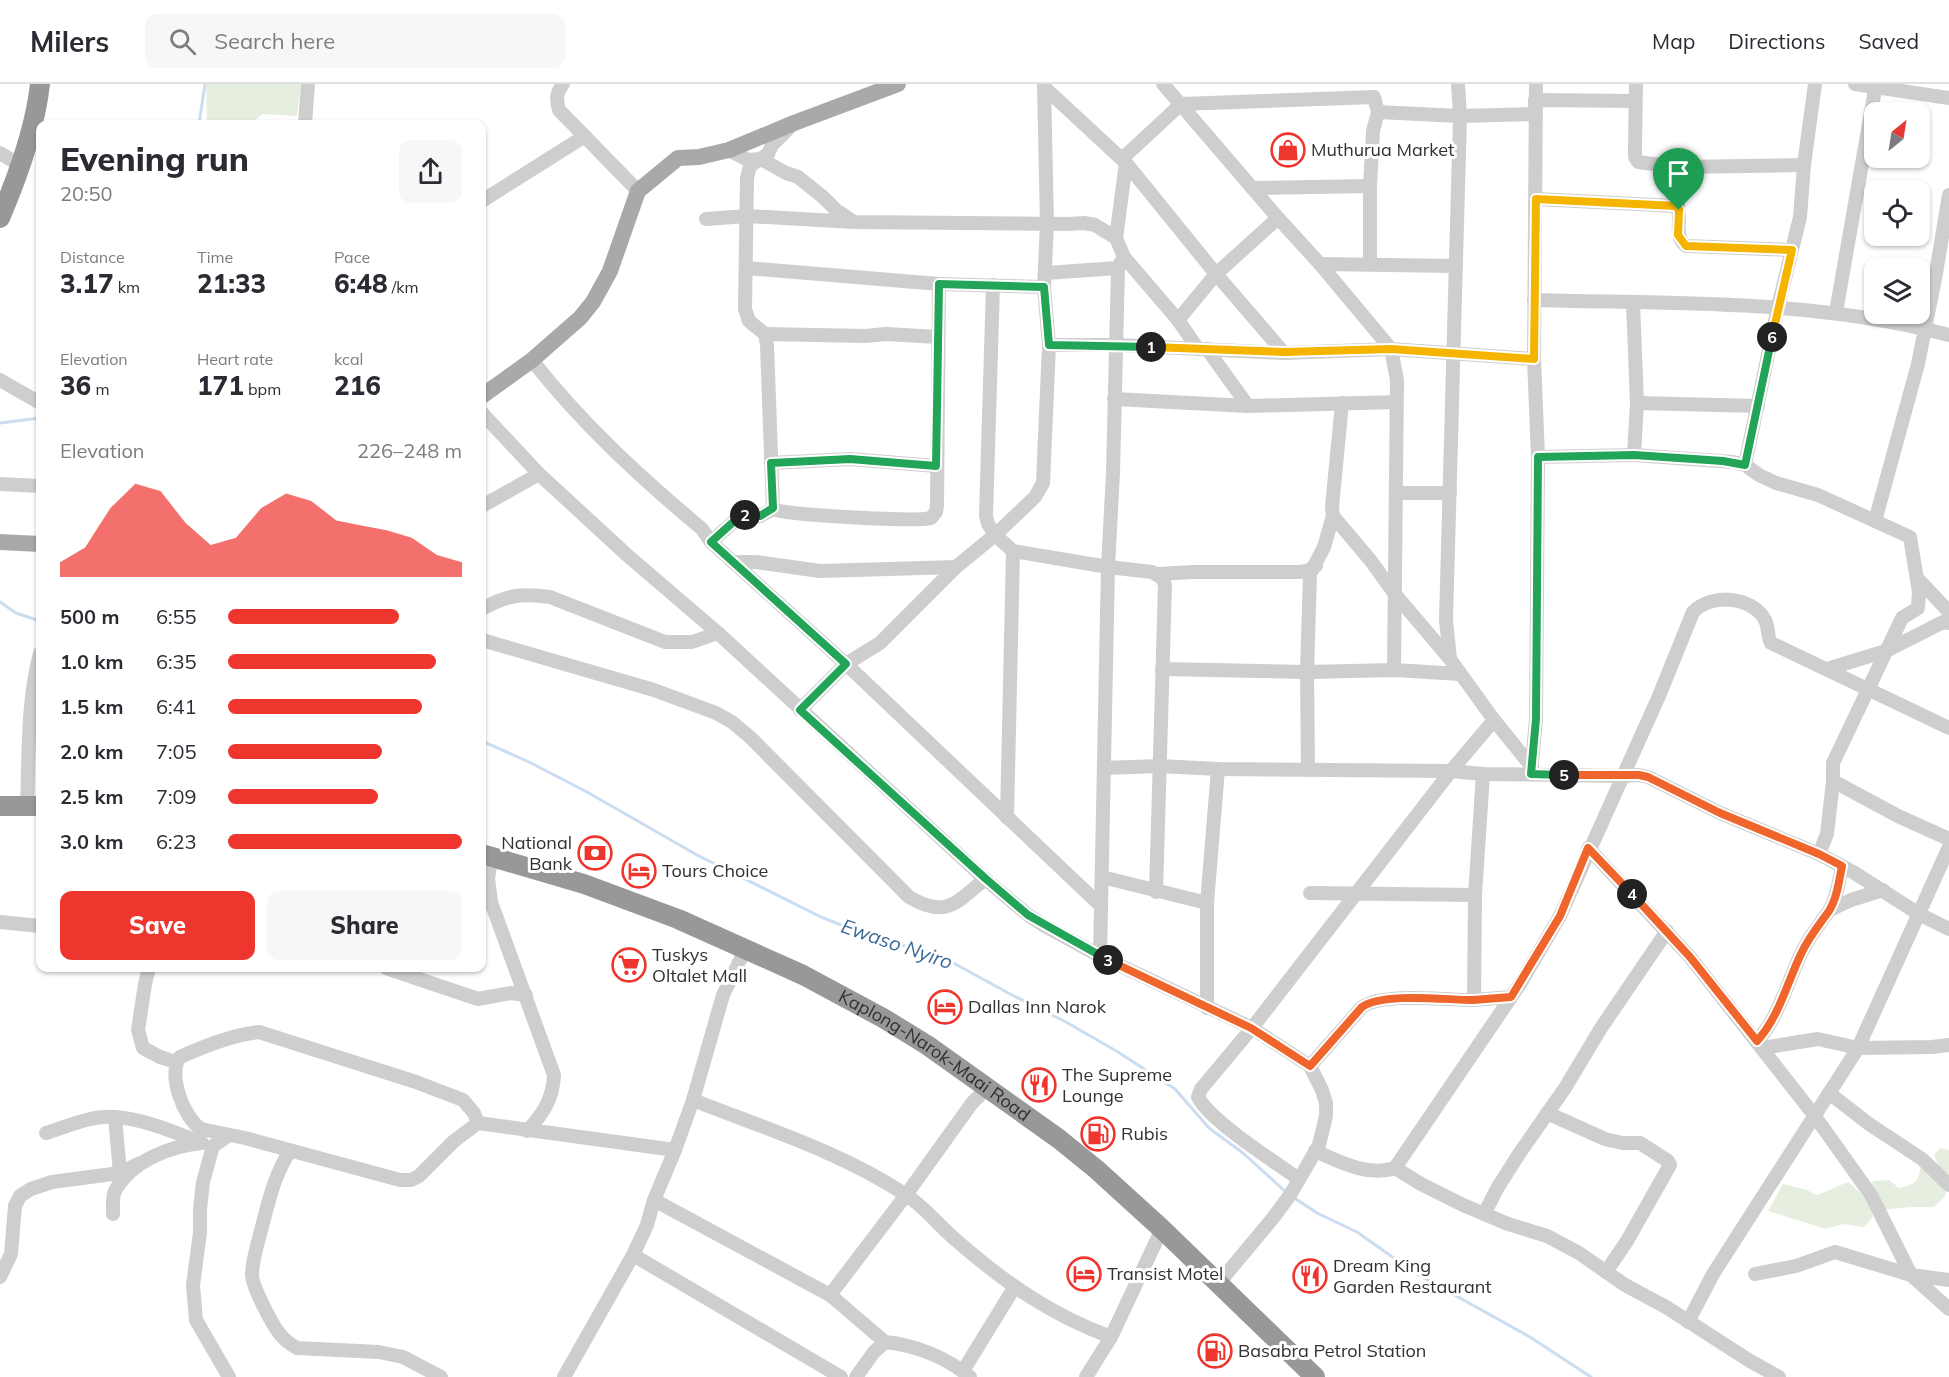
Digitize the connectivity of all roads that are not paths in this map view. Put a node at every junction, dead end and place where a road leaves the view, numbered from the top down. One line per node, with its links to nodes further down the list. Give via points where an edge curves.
1 (40, 84): 28 (highway)
2 (308, 84): 20 (street)
3 (563, 84): 22 (street, via 557,93 559,110)
4 (898, 84): 21 (main road)
5 (1163, 84): 16 (street)
6 (1458, 84): 19 (street)
7 (1536, 84): 18 (street)
8 (1636, 84): 15 (street)
9 (1815, 84): 27 (street)
10 (1855, 84): 12 (street)
11 (1044, 86): 26 (street); 43 (street)
12 (1876, 86): 14 (street); 58 (street)
13 (1374, 91): 16 (street); 17 (street)
14 (1949, 98)
15 (1635, 101): 18 (street, via 1535,100); 29 (street, via 1638,162)
16 (1181, 104): 26 (street); 31 (street)
17 (1378, 112): 19 (street); 30 (street)
18 (1535, 114): 19 (street); 36 (street)
19 (1460, 116): 49 (street)
20 (305, 120)
21 (794, 123): 23 (main road); 25 (street)
22 (585, 136): 32 (street); 35 (street)
23 (729, 150): 25 (street, via 748,160); 32 (main road, via 678,158)
24 (0, 153): 28 (street)
25 (761, 159): 38 (street, via 748,172); 42 (street, via 798,177)
26 (1125, 160): 44 (street); 51 (street)
27 (1804, 165): 29 (street); 45 (street, via 1800,217)
28 (21, 166): 33 (highway)
29 (1678, 167): 37 (street)
30 (1370, 186): 31 (street); 48 (street)
31 (1252, 188): 40 (street)
32 (638, 191): 71 (main road, via 610,271 593,302 562,336)
33 (4, 192): 39 (highway)
34 (1949, 195): 60 (street)
35 (486, 198)
36 (1536, 199): 37 (street); 55 (street)
37 (1678, 207): 45 (street, via 1678,235 1686,246)
38 (747, 216): 41 (street); 42 (street); 50 (street)
39 (0, 218)
40 (1278, 218): 47 (street); 51 (street)
41 (706, 219)
42 (854, 222): 43 (street)
43 (1047, 224): 44 (street, via 1095,225); 52 (street)
44 (1116, 238): 46 (street)
45 (1792, 250): 57 (street)
46 (1121, 263): 52 (street); 59 (street); 65 (street)
47 (1320, 264): 48 (street); 67 (street)
48 (1370, 264): 49 (street)
49 (1456, 266): 69 (street)
50 (746, 268): 53 (street); 61 (street, via 745,309 749,321)
51 (1216, 274): 59 (street); 68 (street)
52 (1045, 280): 54 (street); 64 (street)
53 (939, 284): 54 (street); 63 (street)
54 (993, 285): 96 (street, via 986,516)
55 (1534, 300): 56 (street); 70 (street)
56 (1633, 303): 57 (street); 78 (street)
57 (1778, 307): 58 (street); 80 (street)
58 (1836, 312): 60 (street)
59 (1178, 320): 66 (street)
60 (1925, 328): 62 (street); 95 (street)
61 (765, 334): 63 (street); 84 (street)
62 (1949, 335)
63 (938, 337): 86 (street)
64 (1049, 345): 65 (street); 96 (street, via 1042,483 1035,497)
65 (1117, 345): 66 (street); 74 (street)
66 (1203, 349): 68 (street); 79 (street)
67 (1391, 349): 68 (street); 69 (street); 76 (street, via 1397,380)
68 (1284, 352)
69 (1453, 352): 70 (street); 91 (street)
70 (1534, 359): 83 (street)
71 (532, 360): 73 (main road); 98 (street, via 619,455 702,529)
72 (0, 380): 75 (street)
73 (486, 392)
74 (1114, 399): 79 (street); 104 (street)
75 (36, 401)
76 (1396, 402): 77 (street); 90 (street)
77 (1342, 403): 79 (street); 94 (street)
78 (1637, 403): 80 (street); 82 (street)
79 (1248, 406)
80 (1758, 406): 85 (street)
81 (486, 417): 87 (street)
82 (1634, 455): 83 (street); 85 (street)
83 (1538, 457): 131 (street, via 1536,719)
84 (771, 463): 86 (street, via 850,459); 93 (street)
85 (1745, 465): 95 (street, via 1776,483 1818,495)
86 (936, 466): 93 (street, via 936,512 929,519 784,513)
87 (539, 474): 92 (street); 111 (street)
88 (0, 484): 89 (street)
89 (36, 486)
90 (1397, 493): 91 (street); 107 (street)
91 (1450, 493): 114 (street, via 1446,620)
92 (486, 504)
93 (773, 508): 98 (street, via 760,516 741,515)
94 (1333, 516): 102 (street); 107 (street)
95 (1875, 521): 106 (street, via 1910,537)
96 (995, 535): 100 (street); 103 (street)
97 (0, 542): 99 (main road)
98 (711, 542): 101 (street)
99 (36, 544)
100 (1013, 551): 104 (street); 138 (street)
101 (733, 562): 103 (street, via 820,571); 115 (street)
102 (1316, 566): 105 (street, via 1299,572); 120 (street, via 1310,574)
103 (956, 567): 115 (street, via 880,643)
104 (1108, 567): 105 (street); 128 (street)
105 (1158, 574): 116 (street, via 1165,585)
106 (1916, 577): 109 (street); 113 (street, via 1918,608 1902,618)
107 (1394, 593): 114 (street); 119 (street)
108 (486, 607): 111 (street, via 514,595 550,597 665,642 692,642)
109 (1949, 612)
110 (1949, 623): 113 (street, via 1943,622)
111 (718, 633): 123 (street)
112 (486, 641): 146 (street, via 654,690 732,722 917,902 932,908 955,904)
113 (1886, 651): 117 (street); 122 (street)
114 (1450, 659): 121 (street)
115 (846, 664): 123 (street); 138 (street)
116 (1162, 669): 120 (street); 127 (street)
117 (1827, 669): 122 (street); 134 (street, via 1771,643 1766,622 1748,603 1719,600 1700,604 1693,612)
118 (36, 670): 125 (street)
119 (1394, 670): 120 (street); 121 (street)
120 (1308, 672): 130 (street)
121 (1460, 674): 124 (street)
122 (1868, 689): 126 (street); 135 (street, via 1833,763)
123 (800, 710): 146 (street)
124 (1494, 720): 131 (street); 132 (street)
125 (35, 726): 137 (street)
126 (1948, 727)
127 (1159, 766): 128 (street); 129 (street); 148 (street)
128 (1104, 768): 145 (street)
129 (1218, 769): 130 (street); 152 (street)
130 (1308, 769): 132 (street)
131 (1532, 770): 133 (street); 134 (street)
132 (1451, 771): 133 (street); 150 (street)
133 (1483, 774): 151 (street)
134 (1622, 776): 141 (street); 142 (street, via 1648,777 1720,813)
135 (1833, 782): 139 (street); 142 (street, via 1827,834)
136 (0, 806): 137 (highway)
137 (34, 806)
138 (1007, 818): 153 (street)
139 (1949, 839)
140 (1949, 847): 155 (street)
141 (1588, 848): 159 (street); 165 (street, via 1560,916)
142 (1819, 854): 144 (street)
143 (487, 855): 160 (highway, Kaplong-Narok-Maai Road, via 629,899); 164 (street, via 488,889)
144 (1842, 866): 147 (street); 154 (street)
145 (1102, 877): 148 (street); 153 (street)
146 (986, 879): 161 (street, via 1028,915)
147 (1882, 890): 154 (street); 155 (street)
148 (1156, 892): 152 (street)
149 (1310, 893): 150 (street)
150 (1355, 895): 151 (street); 168 (street)
151 (1475, 895): 166 (street)
152 (1207, 903): 167 (street)
153 (1101, 906): 161 (street)
154 (1830, 910): 169 (street, via 1801,952)
155 (1919, 914): 158 (street); 171 (street)
156 (0, 922): 157 (street)
157 (36, 926)
158 (1949, 929)
159 (1668, 931): 169 (street); 177 (street)
160 (747, 948): 174 (highway, Kaplong-Narok-Maai Road, via 883,1018); 176 (street, via 723,995)
161 (1100, 956): 167 (street)
162 (148, 972): 172 (street, via 138,1030 143,1048)
163 (397, 972): 164 (street, via 478,999 511,993)
164 (526, 995): 181 (street, via 554,1075 548,1104)
165 (1511, 997): 166 (street); 189 (street)
166 (1474, 1000): 173 (street, via 1393,999 1367,1004)
167 (1207, 1008): 168 (street)
168 (1251, 1028): 173 (street); 191 (street, via 1198,1097 1202,1105 1237,1134)
169 (1759, 1045): 171 (street, via 1818,1039); 178 (street)
170 (1949, 1045): 171 (street)
171 (1858, 1048): 175 (street)
172 (176, 1062): 180 (street, via 219,1042 259,1032 463,1100); 183 (street, via 175,1078 188,1116 201,1129)
173 (1310, 1066): 187 (street, via 1326,1103 1322,1135)
174 (986, 1089): 193 (street); 197 (highway, Kaplong-Narok-Maai Road, via 1059,1139)
175 (1829, 1093): 178 (street); 192 (street, via 1922,1159)
176 (693, 1100): 185 (street); 193 (street, via 811,1146)
177 (1546, 1113): 196 (street); 199 (street, via 1605,1139 1640,1143 1670,1165)
178 (1814, 1115): 201 (street, via 1871,1195); 208 (street, via 1713,1274)
179 (115, 1117): 182 (street); 184 (street); 190 (street)
180 (478, 1124): 181 (street); 186 (street, via 411,1180)
181 (527, 1131): 185 (street)
182 (46, 1133)
183 (228, 1136): 184 (street); 186 (street)
184 (207, 1144): 188 (street, via 177,1147); 212 (street, via 193,1285 195,1320)
185 (675, 1150): 194 (street)
186 (290, 1151): 213 (street, via 272,1188 253,1261 257,1293 278,1332 297,1348 379,1352 403,1357)
187 (1315, 1151): 189 (street, via 1354,1167 1377,1171); 191 (street)
188 (140, 1162): 190 (street); 195 (street, via 114,1193)
189 (1395, 1168): 196 (street)
190 (120, 1173): 202 (street, via 52,1182 20,1196 15,1206 11,1254)
191 (1299, 1179): 204 (street, via 1273,1218)
192 (1949, 1185)
193 (906, 1195): 205 (street); 206 (street)
194 (654, 1200): 198 (street); 206 (street)
195 (112, 1214)
196 (1484, 1214): 199 (street, via 1547,1236)
197 (1162, 1229): 204 (highway, Kaplong-Narok-Maai Road); 209 (street)
198 (633, 1255): 214 (street); 215 (street)
199 (1606, 1272): 208 (street)
200 (1755, 1274): 201 (street, via 1796,1266 1835,1252)
201 (1911, 1275): 203 (street); 207 (street)
202 (0, 1277)
203 (1949, 1280)
204 (1218, 1284): 218 (highway, Kaplong-Narok-Maai Road)
205 (1014, 1288): 209 (street, via 1083,1327); 211 (street)
206 (830, 1295): 210 (street)
207 (1949, 1309)
208 (1688, 1322): 219 (street)
209 (1111, 1337): 217 (street)
210 (885, 1342): 211 (street, via 918,1348); 216 (street)
211 (966, 1374)
212 (229, 1377)
213 (441, 1377)
214 (564, 1377)
215 (841, 1377)
216 (856, 1377)
217 (1086, 1377)
218 (1315, 1377)
219 (1779, 1377)

